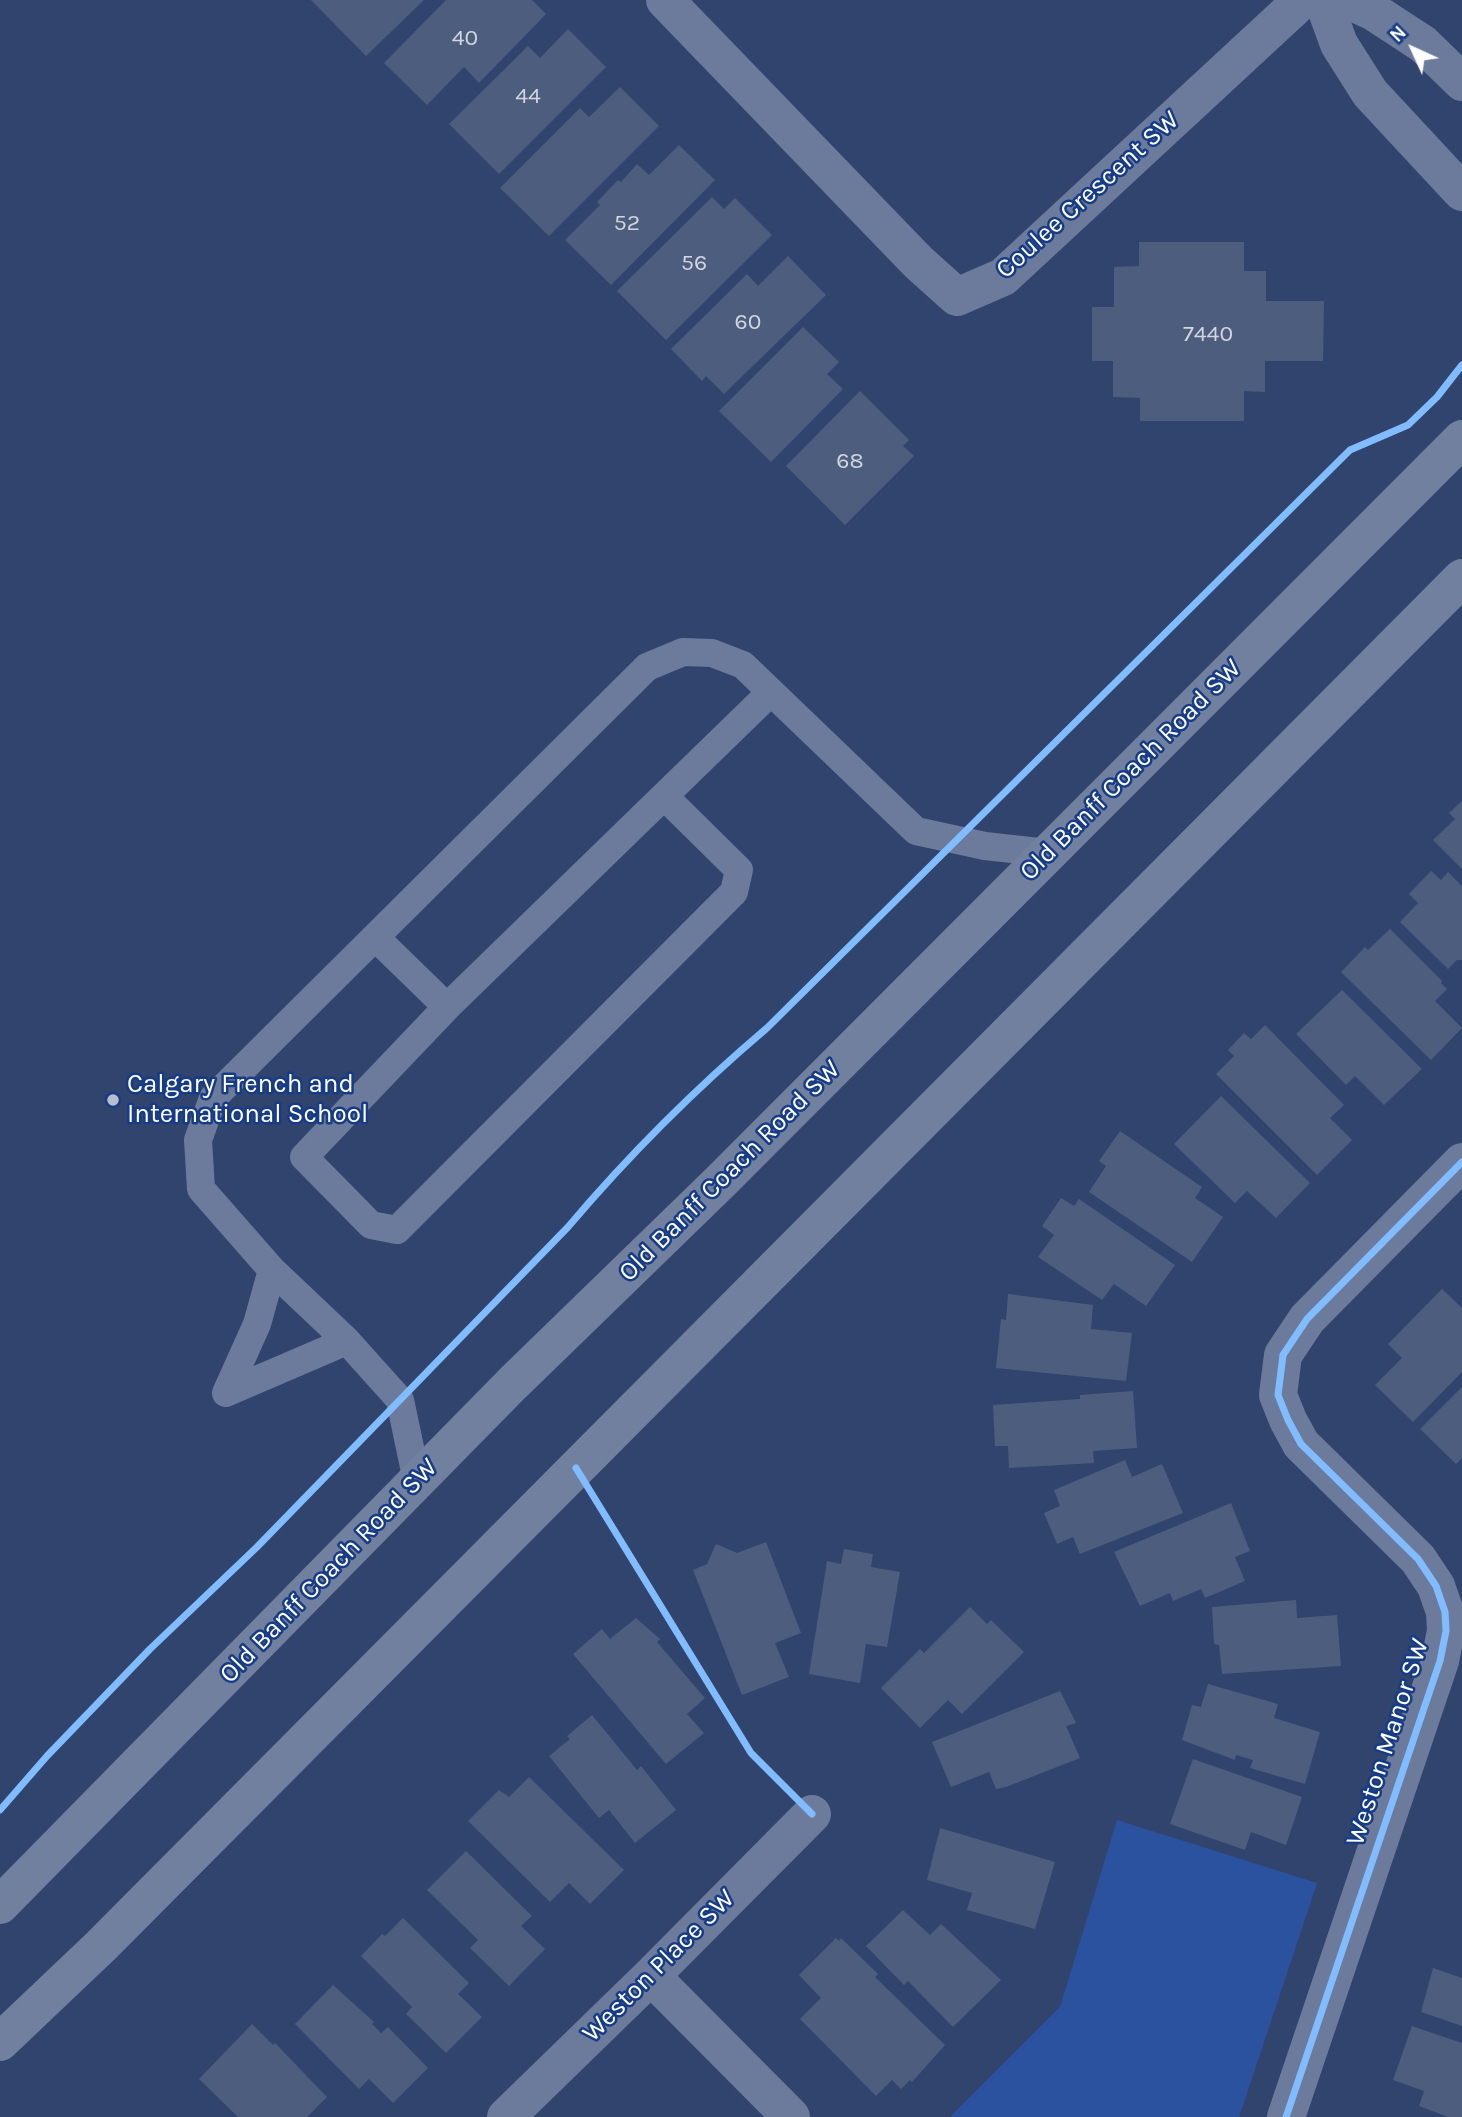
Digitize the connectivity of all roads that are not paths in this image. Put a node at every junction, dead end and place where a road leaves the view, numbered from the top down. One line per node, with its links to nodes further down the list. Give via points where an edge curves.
1 (665, 0): 2 (street, Coulee Crescent SW, via 957,297 1003,277)
2 (1302, 0)
3 (1323, 0): 6 (street, via 1339,44 1370,93)
4 (1348, 0): 5 (street, via 1423,44)
5 (1462, 82)
6 (1462, 191)
7 (1462, 439): 13 (main road, Old Banff Coach Road SW)
8 (1462, 578): 11 (main road)
9 (1462, 614): 11 (main road)
10 (771, 692): 12 (lane); 13 (lane, via 916,831); 14 (lane, via 743,665 712,653 683,653 647,667)
11 (1318, 725): 23 (main road, via 111,1937)
12 (664, 796): 15 (lane); 15 (lane, via 739,870 734,892 397,1230 371,1224 304,1157)
13 (1048, 853): 19 (main road, Old Banff Coach Road SW)
14 (374, 937): 15 (lane); 17 (lane, via 213,1098 198,1140 201,1189)
15 (447, 1007)
16 (1462, 1162): 26 (street, Weston Manor SW, via 1307,1319 1283,1355 1278,1395 1301,1444 1418,1559 1436,1586 1446,1631 1440,1661)
17 (272, 1270): 18 (lane); 18 (lane, via 257,1324 226,1393)
18 (347, 1341): 19 (lane, via 400,1400)
19 (417, 1481): 21 (main road, Old Banff Coach Road SW)
20 (812, 1814): 22 (street, Weston Place SW)
21 (7, 1897)
22 (651, 1976): 24 (street, Weston Place SW); 25 (street)
23 (0, 2042)
24 (506, 2117)
25 (791, 2117)
26 (1286, 2117)

